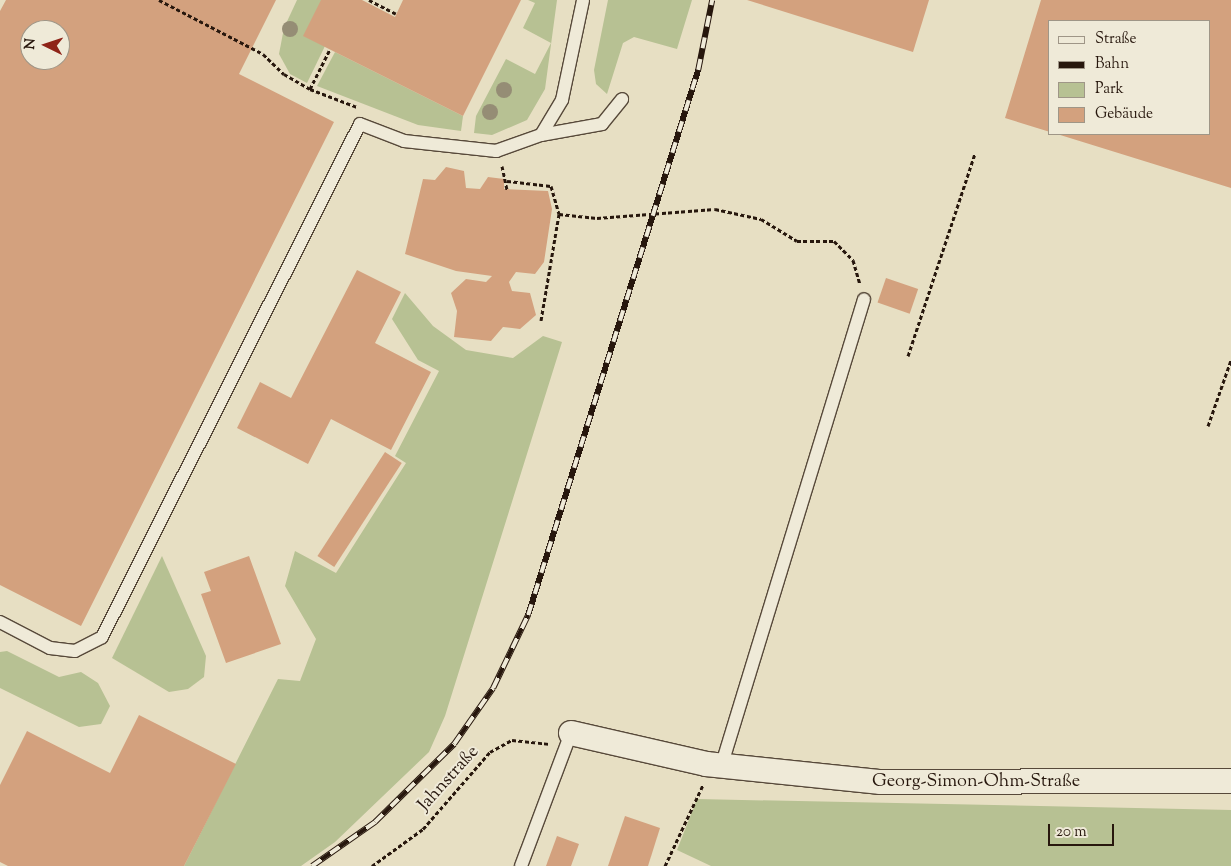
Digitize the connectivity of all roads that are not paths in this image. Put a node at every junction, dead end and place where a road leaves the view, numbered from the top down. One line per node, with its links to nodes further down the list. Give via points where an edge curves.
1 (583, 0): 3 (lane, via 562,100)
2 (622, 99): 3 (lane, via 602,124)
3 (541, 135): 5 (lane, via 496,151 404,142 360,124 102,638 75,651 50,648)
4 (864, 299): 7 (lane)
5 (0, 622)
6 (564, 739): 7 (street, Georg-Simon-Ohm-Straße); 9 (lane)
7 (721, 767): 8 (street, Georg-Simon-Ohm-Straße, via 881,782)
8 (1231, 781)
9 (521, 866)

